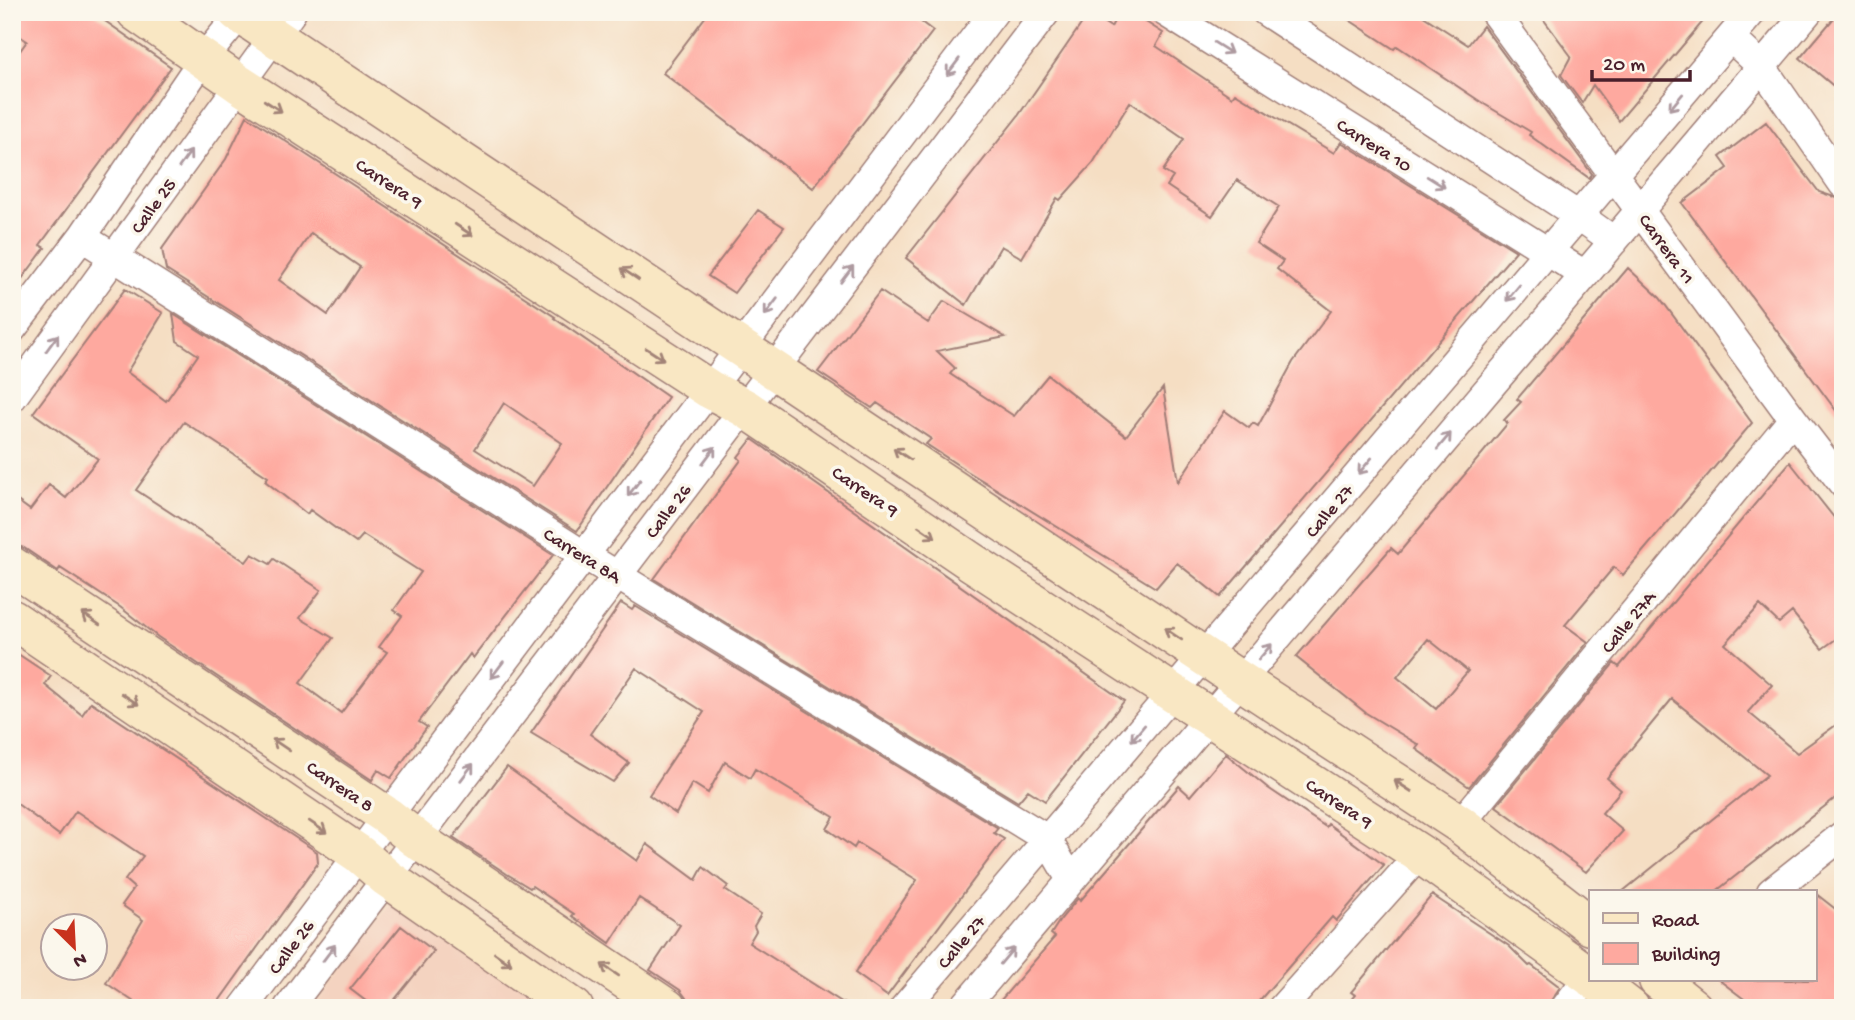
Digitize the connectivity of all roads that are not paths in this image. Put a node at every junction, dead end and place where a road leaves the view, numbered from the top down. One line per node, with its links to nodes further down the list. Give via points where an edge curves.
1 (136, 12): 12 (street, Carrera 9)
2 (994, 12): 25 (street, Calle 26, one-way to 25)
3 (1046, 12): 26 (street, Calle 26, one-way to 3)
4 (1165, 12): 21 (street, Carrera 10, one-way to 21)
5 (1266, 12): 18 (street)
6 (1494, 12): 15 (street, Carrera 11)
7 (1752, 12): 11 (street, Calle 27)
8 (1808, 12): 13 (street)
9 (240, 13): 10 (street); 12 (street, Calle 25)
10 (283, 24): 14 (street, Calle 25); 25 (street, one-way to 10)
11 (1731, 38): 13 (street); 15 (street, Calle 27, one-way to 15)
12 (203, 59): 14 (street, Carrera 9); 19 (street, Calle 25)
13 (1762, 67): 16 (street); 17 (street)
14 (239, 84): 22 (street, Calle 25, one-way to 14); 27 (street, Carrera 9, one-way to 27)
15 (1614, 175): 17 (street, Carrera 11); 18 (street, Calle 27)
16 (1843, 184)
17 (1641, 210): 20 (street); 30 (street, Carrera 11)
18 (1579, 216): 20 (street); 21 (street, Calle 27)
19 (82, 237): 22 (street, Carrera 8A); 24 (street, Calle 25)
20 (1614, 241): 23 (street)
21 (1548, 252): 23 (street, Carrera 10); 36 (street, Calle 27, one-way to 36)
22 (114, 258): 28 (street, Calle 25, one-way to 22); 32 (street, Carrera 8A)
23 (1585, 275): 37 (street, one-way to 23)
24 (12, 329)
25 (741, 347): 26 (street); 27 (street, Calle 26)
26 (774, 369): 29 (street, Calle 26); 36 (street, one-way to 26)
27 (709, 389): 29 (street, Carrera 9); 32 (street, Calle 26, one-way to 32)
28 (12, 398)
29 (745, 408): 34 (street, Calle 26, one-way to 29); 38 (street, Carrera 9, one-way to 38)
30 (1793, 419): 31 (street, Carrera 11); 40 (street, Calle 27A)
31 (1843, 484)
32 (584, 555): 34 (street, Carrera 8A); 41 (street, Calle 26, one-way to 41)
33 (12, 566): 41 (street, Carrera 8, one-way to 33)
34 (618, 575): 41 (street, Calle 26, one-way to 34); 43 (street, Carrera 8A)
35 (12, 619): 45 (street, one-way to 45)
36 (1205, 655): 37 (street); 38 (street, Calle 27)
37 (1241, 681): 39 (street); 40 (street, one-way to 37)
38 (1172, 692): 39 (street, Carrera 9); 43 (street, Calle 27, one-way to 43)
39 (1209, 718): 44 (street, Carrera 9); 46 (street)
40 (1460, 824): 48 (street)
41 (402, 828): 45 (street, Calle 26); 45 (street, Calle 26); 56 (street, Carrera 8, one-way to 41)
42 (1843, 835): 47 (street)
43 (1047, 839): 46 (street, Carrera 8A); 57 (street, Calle 27)
44 (1420, 854): 49 (street, Carrera 9); 59 (street)
45 (373, 866): 53 (street, Calle 26); 54 (street, Calle 26, one-way to 45); 55 (street, one-way to 55)
46 (1071, 880): 58 (street, one-way to 46)
47 (1774, 890)
48 (1589, 924)
49 (1589, 976)
50 (1589, 979): 60 (street)
51 (1597, 982): 61 (street, Carrera 9)
52 (1663, 982): 62 (street)
53 (243, 1008)
54 (288, 1008)
55 (574, 1008)
56 (667, 1008)
57 (904, 1008)
58 (963, 1008)
59 (1282, 1008)
60 (1565, 1008)
61 (1630, 1008)
62 (1693, 1008)

